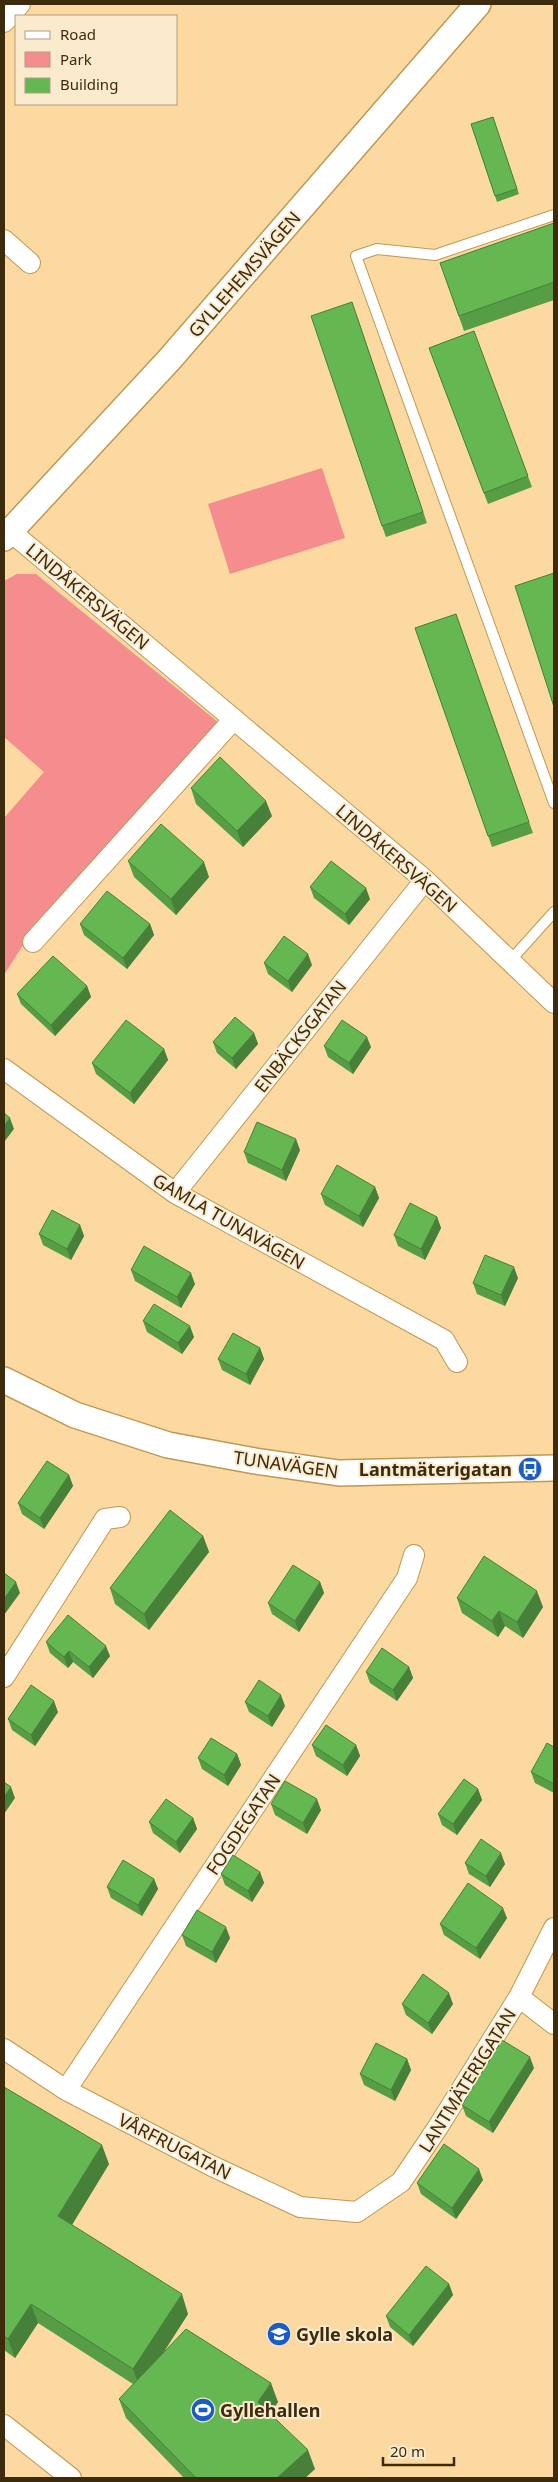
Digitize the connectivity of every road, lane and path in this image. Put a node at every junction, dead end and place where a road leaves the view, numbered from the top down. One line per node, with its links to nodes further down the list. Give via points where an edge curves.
1 (20, 4): 3 (street)
2 (478, 4): 7 (street, GYLLEHEMSVÄGEN, via 169,360)
3 (4, 22)
4 (554, 216): 9 (lane, via 435,255 377,249 356,256)
5 (4, 240): 6 (street)
6 (30, 263)
7 (7, 535): 8 (street, LINDÅKERSVÄGEN)
8 (234, 719): 10 (street, LINDÅKERSVÄGEN); 12 (street)
9 (554, 802)
10 (425, 880): 13 (street, LINDÅKERSVÄGEN); 16 (street, ENBÄCKSGATAN)
11 (554, 912): 13 (lane)
12 (33, 942)
13 (510, 961): 14 (street, LINDÅKERSVÄGEN)
14 (554, 1003)
15 (4, 1069): 16 (street, GAMLA TUNAVÄGEN)
16 (175, 1193): 17 (street, GAMLA TUNAVÄGEN, via 444,1340)
17 (457, 1362)
18 (4, 1380): 19 (street, TUNAVÄGEN, via 75,1415)
19 (168, 1444): 20 (street, TUNAVÄGEN, via 337,1464); 21 (street, TUNAVÄGEN, via 340,1473)
20 (554, 1451)
21 (554, 1468)
22 (120, 1517): 24 (street, via 105,1519)
23 (414, 1555): 29 (street, FOGDEGATAN, via 407,1578)
24 (4, 1677)
25 (554, 1928): 26 (street, LANTMÄTERIGATAN)
26 (519, 1997): 27 (street); 30 (street, LANTMÄTERIGATAN, via 401,2182)
27 (554, 2024)
28 (4, 2049): 29 (street, VÅRFRUGATAN)
29 (66, 2090): 30 (street, VÅRFRUGATAN, via 212,2166 300,2207)
30 (357, 2212)
31 (4, 2425): 32 (street)
32 (71, 2478)

